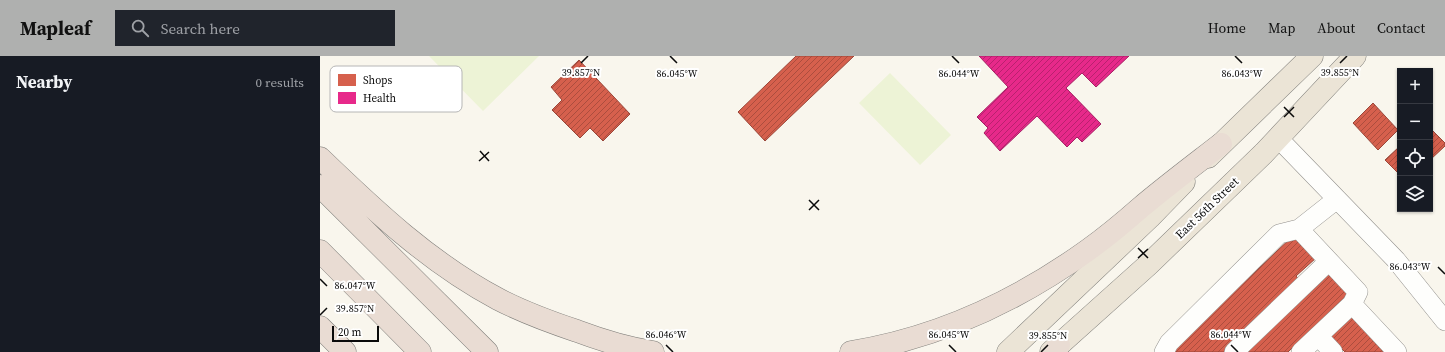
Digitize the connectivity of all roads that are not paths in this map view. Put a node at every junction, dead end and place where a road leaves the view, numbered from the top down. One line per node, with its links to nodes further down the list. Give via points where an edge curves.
1 (1312, 56): 4 (main road)
2 (1355, 56): 3 (main road, East 56th Street)
3 (1278, 138): 7 (lane); 15 (main road, East 56th Street, via 1148,265)
4 (1220, 144): 20 (highway, via 1088,250 1018,295 993,308 929,333); 21 (main road, via 1150,217)
5 (320, 158): 19 (highway, via 399,231 474,285 550,322 615,344)
6 (320, 186): 18 (highway)
7 (1337, 199): 8 (lane); 12 (lane, via 1396,260)
8 (1299, 229): 10 (lane); 22 (lane, via 1279,234 1169,343)
9 (320, 250): 17 (highway)
10 (1329, 261): 11 (lane, via 1358,292); 23 (lane)
11 (1352, 304): 14 (lane); 26 (lane)
12 (1445, 321)
13 (320, 326): 16 (highway)
14 (1318, 336): 24 (lane); 25 (lane)
15 (1055, 350)
16 (345, 352)
17 (420, 352)
18 (487, 352)
19 (653, 352)
20 (851, 352)
21 (1008, 352)
22 (1164, 352)
23 (1234, 352)
24 (1300, 352)
25 (1334, 352)
26 (1397, 352)

